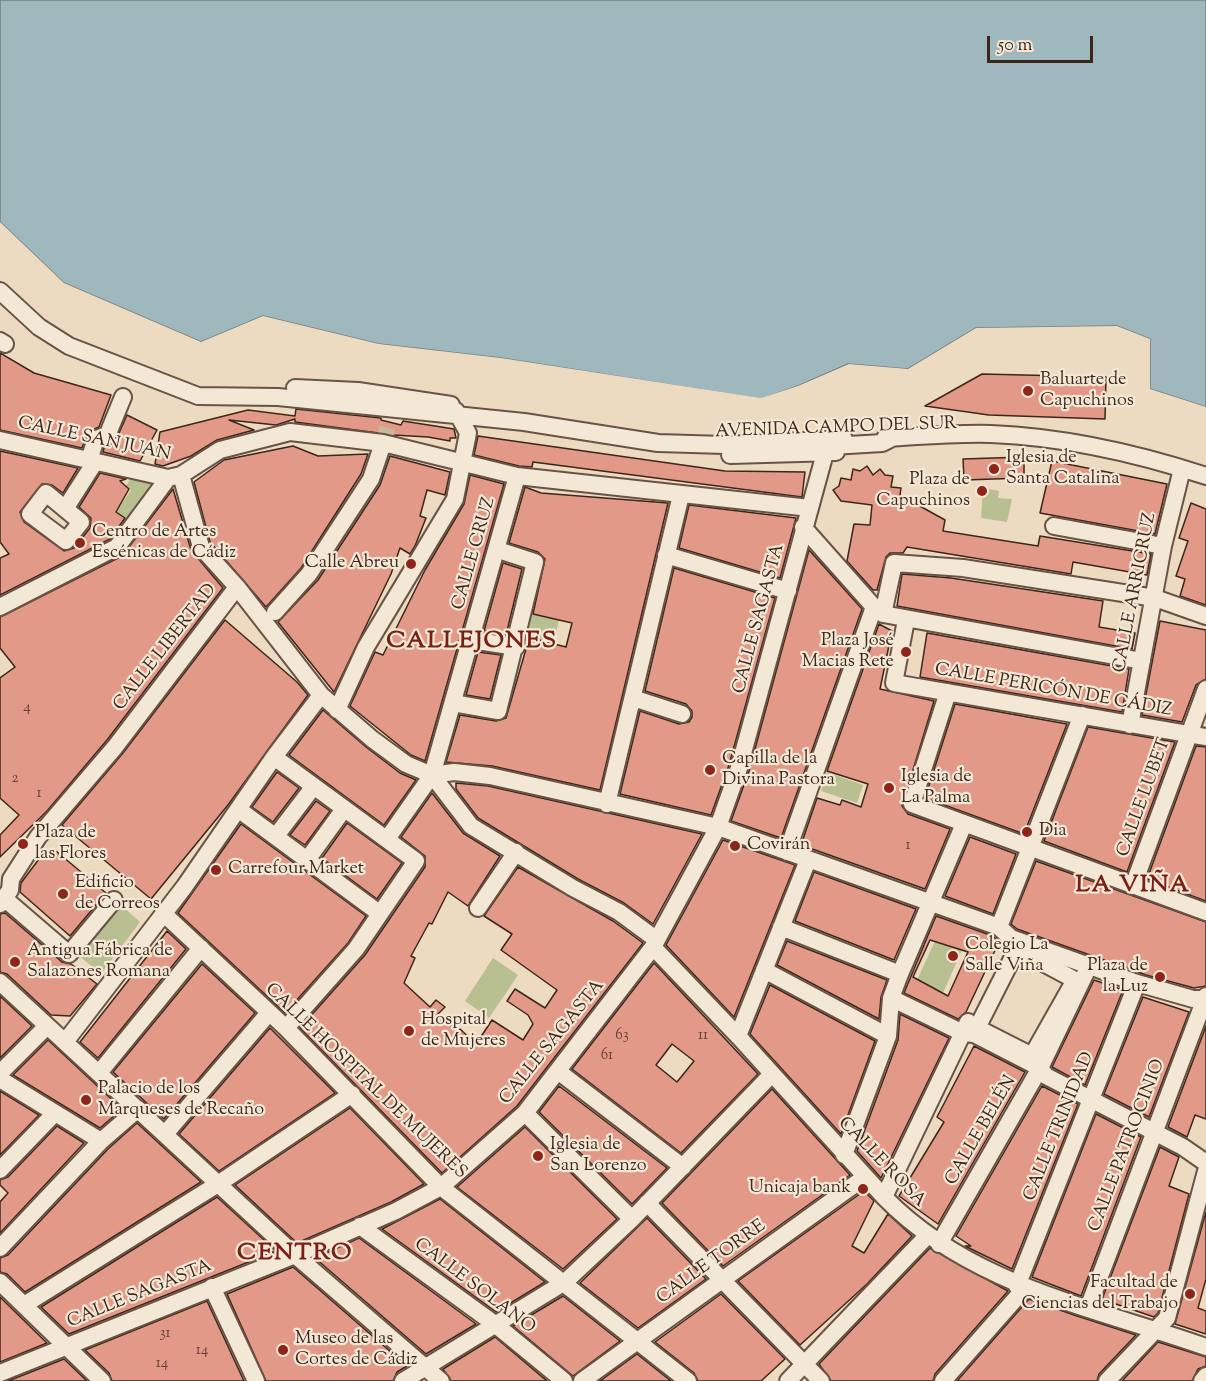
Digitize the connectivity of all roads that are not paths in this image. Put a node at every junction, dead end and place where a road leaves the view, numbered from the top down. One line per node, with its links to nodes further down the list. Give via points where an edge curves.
1 (0, 291): 2 (street, AVENIDA CAMPO DEL SUR, via 39,327 69,346 198,396)
2 (236, 396): 4 (street, AVENIDA CAMPO DEL SUR, via 261,388 358,391); 4 (street, AVENIDA CAMPO DEL SUR, via 278,397 392,416 404,403)
3 (123, 397): 12 (street, via 107,436 96,440)
4 (456, 415): 5 (street, AVENIDA CAMPO DEL SUR); 5 (street, AVENIDA CAMPO DEL SUR, via 481,410); 13 (street)
5 (524, 423): 10 (street, AVENIDA CAMPO DEL SUR)
6 (894, 437): 7 (street, AVENIDA CAMPO DEL SUR); 10 (street, AVENIDA CAMPO DEL SUR, via 725,445); 11 (street, via 882,443 832,446)
7 (1016, 437): 11 (street, AVENIDA CAMPO DEL SUR, via 991,443); 14 (street, AVENIDA CAMPO DEL SUR, via 1070,441)
8 (0, 440): 12 (street, CALLE SAN JUAN)
9 (383, 443): 13 (street); 17 (street, via 290,432 220,450); 31 (street, via 371,479 309,574)
10 (658, 443): 11 (street, AVENIDA CAMPO DEL SUR, via 725,455)
11 (825, 453): 19 (street, CALLE SAGASTA)
12 (92, 461): 17 (street, CALLE SAN JUAN); 20 (street)
13 (461, 463): 15 (street); 42 (street, via 455,499 366,647)
14 (1182, 469): 16 (street, AVENIDA CAMPO DEL SUR); 23 (street, CALLE ARRICRUZ)
15 (517, 476): 18 (street); 24 (street, CALLE CRUZ)
16 (1206, 476)
17 (175, 477): 26 (street, via 201,547); 29 (street, via 117,547)
18 (681, 495): 19 (street); 25 (street)
19 (810, 508): 22 (street, CALLE SAGASTA)
20 (64, 509)
21 (1054, 526): 23 (street)
22 (803, 527): 27 (street, CALLE SAGASTA); 30 (street)
23 (1162, 546): 28 (street, CALLE ARRICRUZ)
24 (498, 550): 34 (street, CALLE CRUZ); 35 (street, via 535,562)
25 (666, 555): 27 (street); 40 (street)
26 (237, 587): 39 (street, CALLE LIBERTAD); 64 (street, CALLE LIBERTAD, via 115,747 38,837 11,879 10,890)
27 (788, 591): 54 (street, CALLE SAGASTA, via 739,768)
28 (1155, 598): 30 (street, via 963,568 894,563); 32 (street); 36 (street, CALLE ARRICRUZ)
29 (0, 607)
30 (879, 611): 33 (street); 59 (street)
31 (275, 612)
32 (1206, 616)
33 (906, 620): 36 (street); 38 (street, CALLE PERICÓN DE CÁDIZ, via 894,683)
34 (471, 640): 35 (street); 41 (street, CALLE CRUZ)
35 (516, 647): 41 (street, via 498,711)
36 (1142, 661): 45 (street, CALLE ARRICRUZ)
37 (1206, 689): 46 (street, CALLE LUBET)
38 (948, 692): 44 (street, CALLE PERICÓN DE CÁDIZ); 53 (street, via 912,804)
39 (321, 695): 42 (street, CALLE LIBERTAD); 47 (street)
40 (633, 698): 43 (street); 50 (street)
41 (453, 703): 48 (street, CALLE CRUZ)
42 (337, 710): 48 (street, CALLE LIBERTAD, via 406,764)
43 (682, 714)
44 (1082, 716): 45 (street, CALLE PERICÓN DE CÁDIZ); 57 (street)
45 (1130, 725): 46 (street, CALLE PERICÓN DE CÁDIZ)
46 (1198, 736): 62 (street, CALLE LUBET)
47 (274, 757): 49 (street); 51 (street)
48 (432, 775): 50 (street, via 454,772 490,776); 56 (street, CALLE CRUZ); 58 (street, CALLE ROSA, via 471,826)
49 (314, 786): 52 (street); 55 (street)
50 (607, 804): 54 (street)
51 (238, 809): 55 (street); 68 (street)
52 (344, 809): 56 (street); 60 (street)
53 (964, 824): 57 (street); 65 (street)
54 (718, 827): 59 (street); 72 (street, CALLE SAGASTA)
55 (276, 836): 60 (street)
56 (387, 839): 69 (street, via 416,861)
57 (1029, 848): 62 (street); 71 (street)
58 (516, 852): 66 (street); 72 (street, CALLE ROSA, via 619,912)
59 (788, 852): 61 (street)
60 (307, 860): 69 (street)
61 (808, 860): 65 (street); 70 (street)
62 (1133, 886): 67 (street)
63 (114, 900): 64 (street, via 69,954)
64 (2, 902)
65 (931, 903): 71 (street); 76 (street)
66 (478, 908)
67 (1206, 912)
68 (163, 913): 73 (street, CALLE HOSPITAL DE MUJERES); 88 (street)
69 (379, 913): 84 (street, via 356,949)
70 (781, 927): 75 (street); 76 (street)
71 (1005, 932): 74 (street); 85 (street)
72 (655, 943): 86 (street, CALLE ROSA); 90 (street, CALLE SAGASTA)
73 (201, 948): 82 (street, CALLE HOSPITAL DE MUJERES); 92 (street)
74 (1089, 966): 79 (street); 89 (street, CALLE BELÉN)
75 (764, 970): 86 (street); 87 (street)
76 (900, 974): 80 (street)
77 (1075, 980): 77 (street, via 1032,1056 977,1028 1017,949)
78 (0, 982): 83 (street)
79 (1137, 983): 81 (street, via 1194,999); 96 (street, CALLE TRINIDAD)
80 (891, 998): 85 (street); 87 (street)
81 (1206, 998): 100 (street, CALLE PATROCINIO)
82 (268, 1014): 84 (street, CALLE HOSPITAL DE MUJERES); 101 (street)
83 (47, 1026): 88 (street); 91 (street)
84 (286, 1028): 95 (street, CALLE HOSPITAL DE MUJERES)
85 (963, 1033): 89 (street, via 974,1034); 111 (street)
86 (738, 1036): 93 (street, CALLE ROSA)
87 (888, 1036): 103 (street)
88 (65, 1042): 92 (street)
89 (1040, 1068): 96 (street, via 1046,1076); 115 (street, CALLE BELÉN)
90 (559, 1072): 99 (street, CALLE SAGASTA); 105 (street)
91 (0, 1073)
92 (99, 1073): 97 (street)
93 (772, 1074): 103 (street, CALLE ROSA); 105 (street)
94 (0, 1079): 98 (street)
95 (352, 1094): 109 (street); 110 (street, CALLE HOSPITAL DE MUJERES)
96 (1092, 1101): 100 (street); 122 (street, CALLE TRINIDAD)
97 (138, 1109): 101 (street); 102 (street)
98 (55, 1113): 102 (street); 106 (street)
99 (525, 1113): 110 (street, CALLE SAGASTA); 113 (street)
100 (1154, 1132): 104 (street); 124 (street, CALLE PATROCINIO)
101 (165, 1134): 109 (street)
102 (101, 1141): 116 (street)
103 (844, 1155): 108 (street, CALLE ROSA)
104 (1206, 1163)
105 (683, 1167): 112 (street)
106 (0, 1170)
107 (1206, 1171): 126 (street, via 1167,1318)
108 (865, 1177): 111 (street, CALLE ROSA); 118 (street, CALLE TORRE)
109 (218, 1184): 117 (street); 123 (street)
110 (441, 1187): 114 (street, CALLE SAGASTA); 120 (street, CALLE HOSPITAL DE MUJERES)
111 (884, 1197): 115 (street, CALLE ROSA)
112 (647, 1203): 113 (street); 118 (street)
113 (632, 1219): 120 (street)
114 (360, 1226): 117 (street, CALLE SAGASTA); 125 (street, CALLE SOLANO)
115 (933, 1239): 122 (street, CALLE ROSA); 130 (street, CALLE BELÉN)
116 (0, 1248)
117 (295, 1255): 121 (street, CALLE SAGASTA); 131 (street)
118 (723, 1279): 127 (street, CALLE TORRE); 130 (street)
119 (0, 1282): 123 (street)
120 (566, 1282): 125 (street); 127 (street, CALLE HOSPITAL DE MUJERES)
121 (212, 1287): 128 (street, CALLE SAGASTA); 135 (street)
122 (1021, 1287): 124 (street, CALLE ROSA); 143 (street, CALLE TRINIDAD)
123 (24, 1305): 128 (street)
124 (1088, 1308): 126 (street, CALLE ROSA)
125 (496, 1325): 131 (street); 138 (street, CALLE SOLANO)
126 (1155, 1329): 129 (street, CALLE ROSA); 144 (street)
127 (638, 1340): 139 (street, CALLE TORRE); 140 (street, CALLE HOSPITAL DE MUJERES)
128 (67, 1346): 132 (street, CALLE SAGASTA); 134 (street)
129 (1206, 1347)
130 (803, 1363): 141 (street, CALLE BELÉN); 142 (street)
131 (426, 1367): 136 (street); 137 (street)
132 (0, 1373)
133 (1206, 1376): 145 (street)
134 (102, 1381)
135 (256, 1381)
136 (404, 1381)
137 (441, 1381)
138 (564, 1381)
139 (582, 1381)
140 (688, 1381)
141 (788, 1381)
142 (822, 1381)
143 (943, 1381)
144 (1107, 1381)
145 (1202, 1381)

